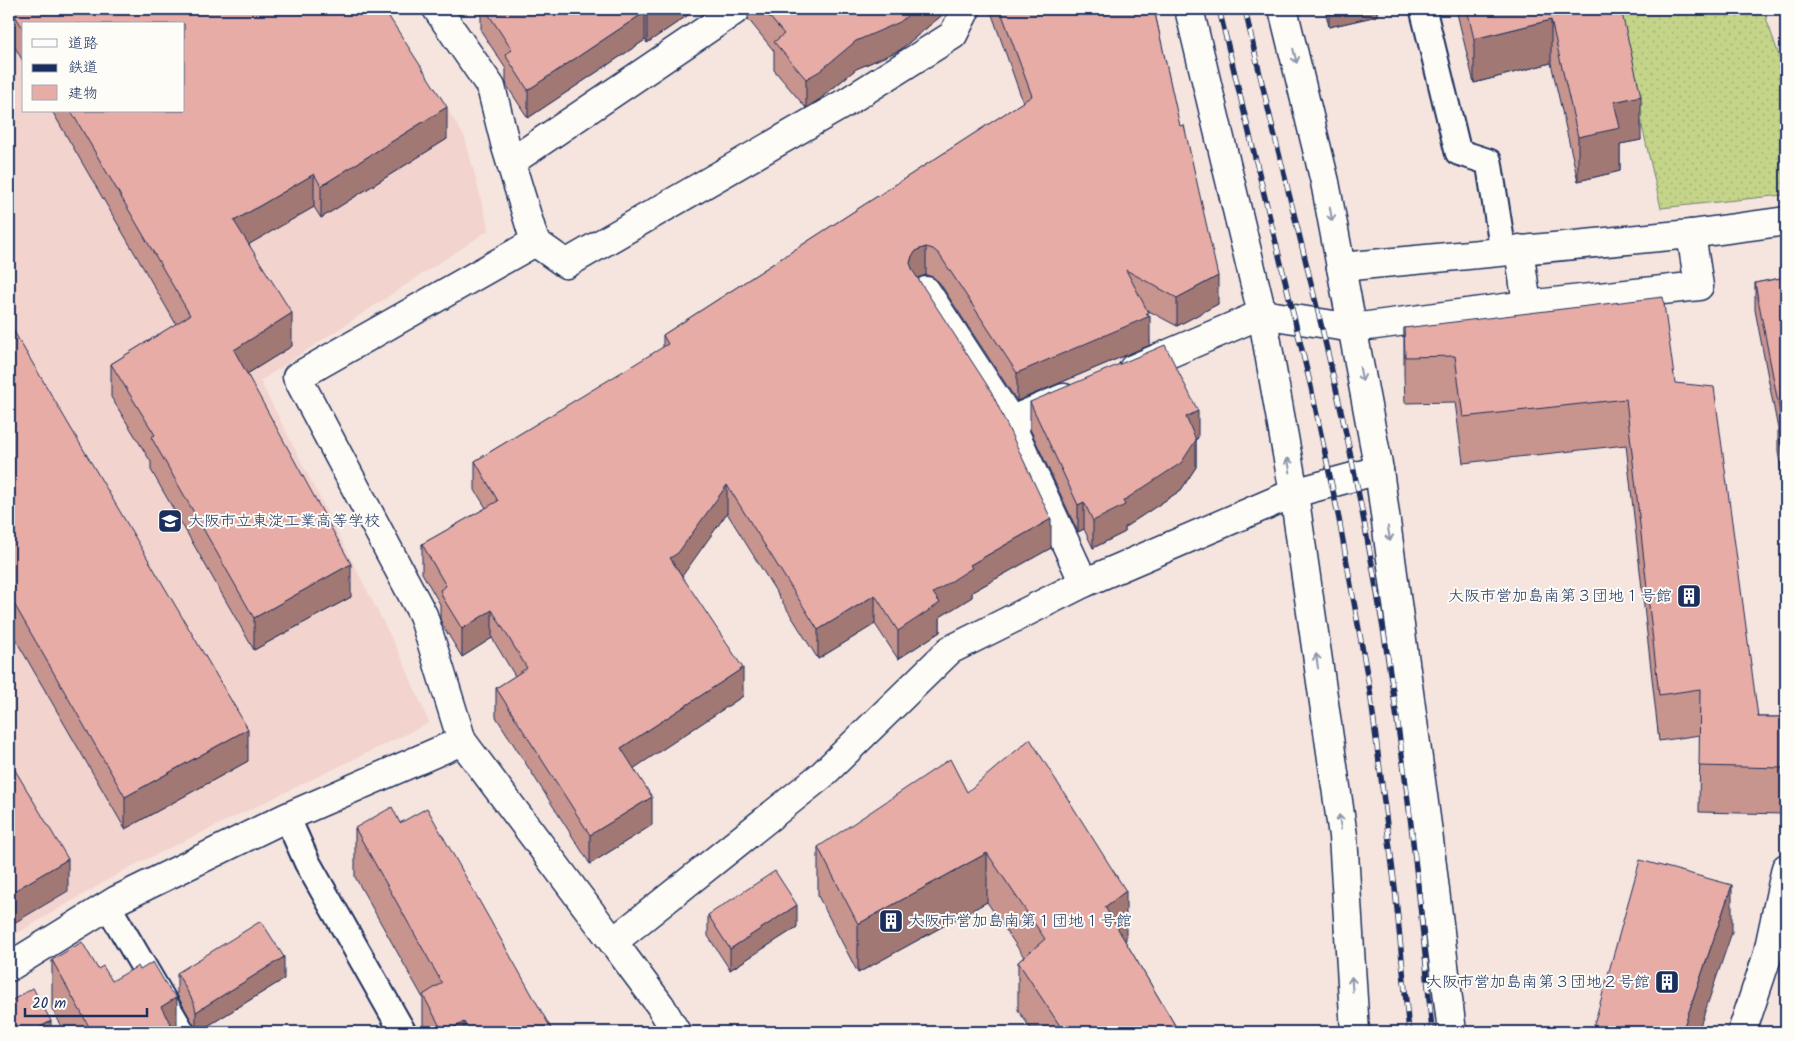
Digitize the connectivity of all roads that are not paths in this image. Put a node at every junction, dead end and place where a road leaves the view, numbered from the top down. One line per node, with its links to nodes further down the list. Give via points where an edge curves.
1 (437, 9): 7 (street, via 491,87)
2 (737, 9): 7 (street)
3 (966, 9): 10 (street, via 953,35 845,103 566,264)
4 (1189, 9): 15 (street)
5 (1283, 9): 12 (street, one-way to 12, via 1325,182)
6 (1423, 9): 11 (lane, via 1458,152 1489,162)
7 (511, 162): 10 (street)
8 (1786, 221): 9 (street)
9 (1691, 234): 11 (street); 14 (street, via 1699,286)
10 (535, 242): 21 (street, via 297,377 424,615)
11 (1511, 250): 12 (street); 14 (street)
12 (1341, 267): 16 (street)
13 (926, 291): 17 (street)
14 (1527, 305): 16 (street)
15 (1262, 314): 16 (street); 17 (street); 19 (street, one-way to 15)
16 (1352, 328): 18 (street, one-way to 18)
17 (1010, 422): 20 (street)
18 (1379, 470): 19 (street); 31 (street, one-way to 31)
19 (1294, 493): 20 (street); 30 (street, one-way to 19, via 1342,836)
20 (1084, 583): 25 (street, via 950,650 822,775)
21 (462, 741): 22 (street); 25 (street)
22 (287, 817): 24 (street); 28 (lane, via 307,862)
23 (1786, 868): 32 (street, via 1767,956)
24 (108, 906): 26 (street); 27 (lane)
25 (613, 942): 29 (street)
26 (9, 967)
27 (182, 1032)
28 (403, 1032)
29 (676, 1032)
30 (1355, 1032)
31 (1452, 1032)
32 (1742, 1032)

